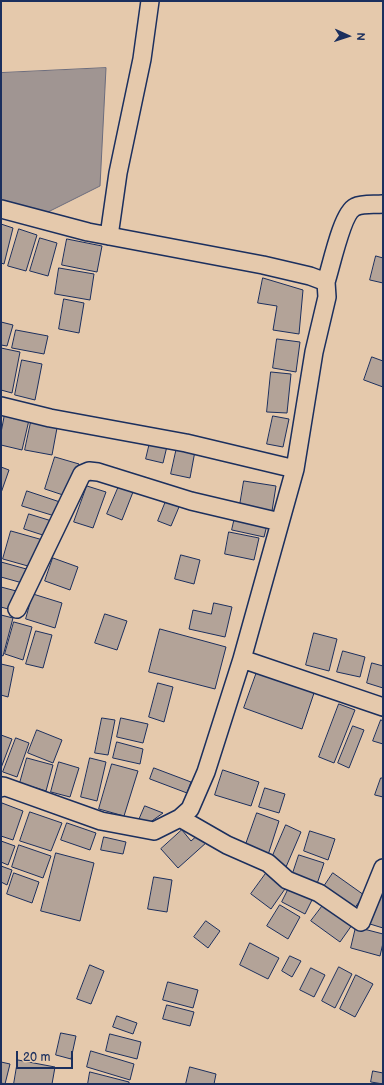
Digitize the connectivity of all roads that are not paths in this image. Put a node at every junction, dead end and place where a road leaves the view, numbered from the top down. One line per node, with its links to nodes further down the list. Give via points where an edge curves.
1 (150, 1): 4 (street, via 142,59 118,173)
2 (383, 204): 5 (street, via 354,207 348,213)
3 (1, 209): 4 (street)
4 (109, 236): 5 (street, via 263,266)
5 (326, 282): 7 (street, via 327,297 314,352)
6 (1, 408): 7 (street, via 186,443)
7 (295, 469): 8 (street)
8 (280, 522): 9 (street, via 191,501 89,471 82,474); 10 (street)
9 (17, 609)
10 (242, 659): 11 (street); 13 (street, via 206,772 190,809)
11 (383, 706)
12 (2, 787): 13 (street, via 101,821 154,831)
13 (180, 818): 14 (street, via 227,845 268,863 287,880 318,893 361,922)
14 (383, 868)

